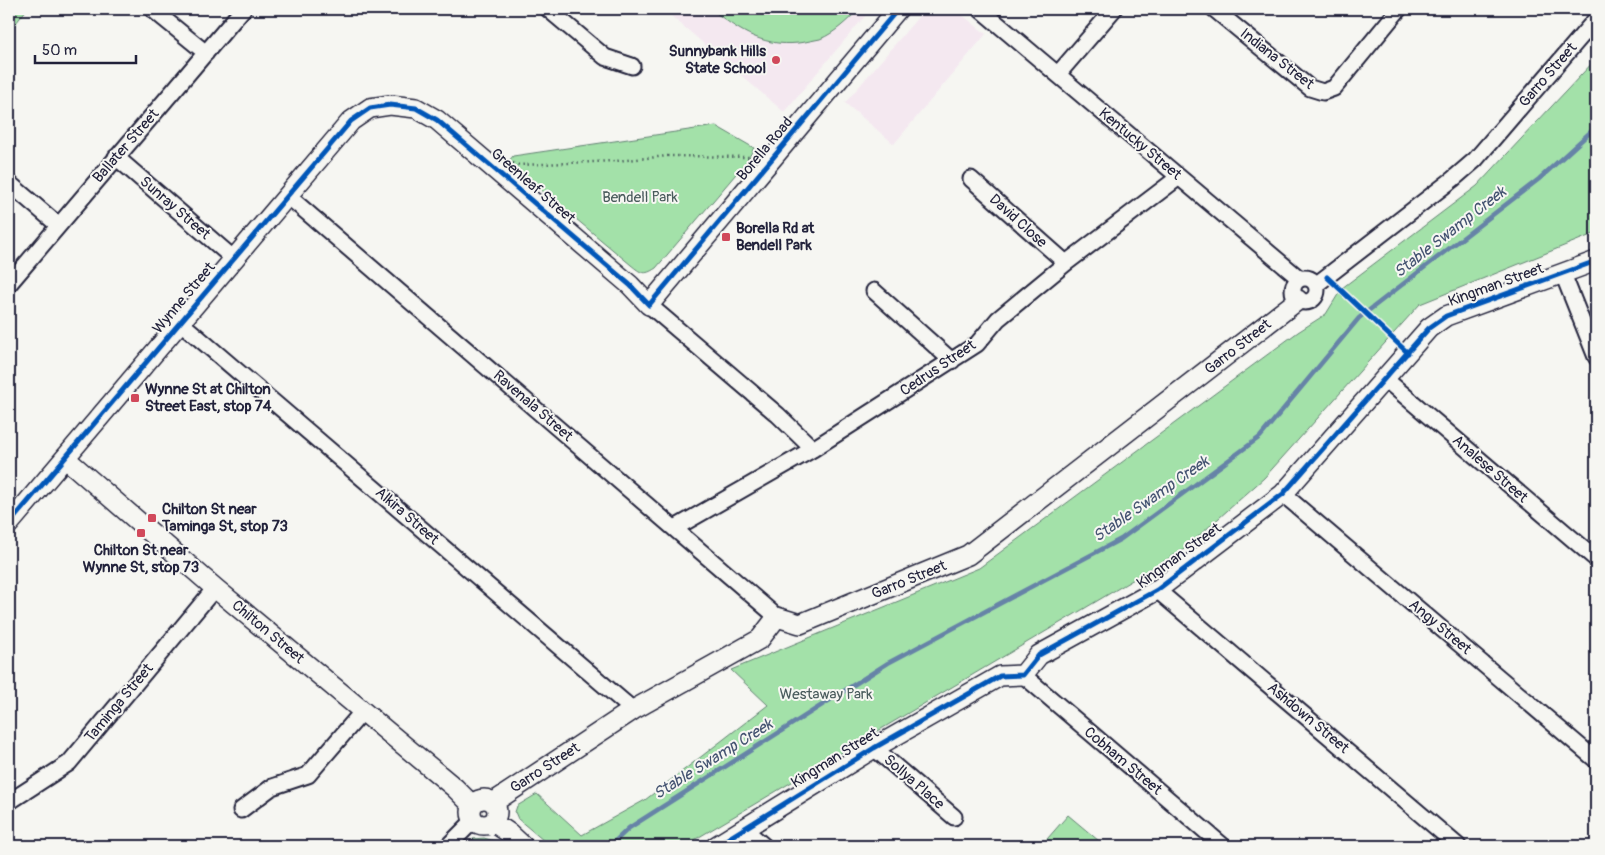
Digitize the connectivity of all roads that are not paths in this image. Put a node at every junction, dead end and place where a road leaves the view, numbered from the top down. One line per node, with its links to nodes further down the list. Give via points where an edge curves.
1 (152, 9): 10 (street)
2 (243, 9): 10 (street, Ballater Street)
3 (548, 9): 11 (street, via 604,57)
4 (898, 9): 29 (street, Borella Road)
5 (980, 9): 12 (street, Kentucky Street)
6 (1114, 9): 12 (street)
7 (1214, 9): 8 (street, Indiana Street, via 1310,88 1323,92 1334,88)
8 (1399, 9)
9 (1596, 19): 26 (street, Garro Street, via 1475,160)
10 (206, 53): 14 (street, Ballater Street)
11 (632, 66)
12 (1058, 74): 15 (street, Kentucky Street)
13 (390, 105): 18 (street, Wynne Street, via 370,108 351,121); 29 (street, Greenleaf Street, via 416,108 437,120 630,285)
14 (116, 157): 19 (street, Ballater Street); 20 (street, Sunray Street)
15 (1179, 177): 22 (street, Cedrus Street); 24 (street, Kentucky Street)
16 (971, 180): 22 (street, David Close)
17 (9, 183): 19 (street)
18 (288, 196): 20 (street, Wynne Street); 38 (street, Ravenala Street)
19 (58, 225): 25 (street, Ballater Street)
20 (234, 258): 30 (street, Wynne Street)
21 (1596, 261): 23 (street, Kingman Street)
22 (1066, 263): 32 (street, Cedrus Street, via 998,319 977,344)
23 (1563, 274): 31 (street); 33 (street, Kingman Street, via 1446,316 1429,328)
24 (1300, 279): 26 (street, via 1310,278); 28 (street, via 1293,287)
25 (9, 284)
26 (1316, 284): 28 (street, via 1318,292 1314,299)
27 (874, 291): 32 (street)
28 (1298, 300): 42 (street, Garro Street, via 968,555 800,624)
29 (649, 305): 34 (street, Greenleaf Street)
30 (180, 322): 35 (street, Wynne Street); 44 (street, Alkira Street)
31 (1596, 357)
32 (952, 361): 34 (street, Cedrus Street)
33 (1384, 378): 36 (street, Kingman Street); 39 (street, Analese Street)
34 (813, 448): 38 (street, Cedrus Street)
35 (65, 458): 37 (street, Wynne Street); 40 (street, Chilton Street)
36 (1283, 494): 41 (street, Kingman Street); 47 (street, Angy Street)
37 (9, 524)
38 (675, 528): 42 (street, Ravenala Street)
39 (1596, 559)
40 (215, 588): 45 (street, Chilton Street); 48 (street, Taminga Street, via 68,763)
41 (1157, 590): 43 (street, Kingman Street, via 1039,655); 59 (street, Ashdown Street)
42 (777, 617): 44 (street, Garro Street, via 760,639)
43 (1023, 675): 46 (street, Kingman Street, via 1000,676); 58 (street, Cobham Street)
44 (633, 710): 51 (street, Garro Street, via 500,798)
45 (363, 711): 49 (street, via 308,774 272,787); 50 (street, Chilton Street, via 456,788)
46 (874, 748): 52 (street, Sollya Place); 53 (street, Kingman Street)
47 (1596, 760)
48 (9, 802)
49 (241, 810)
50 (473, 812): 51 (street, via 481,799 488,799); 54 (street)
51 (493, 812): 55 (street)
52 (954, 816)
53 (744, 829): 56 (street, Kingman Street); 57 (street)
54 (448, 846)
55 (524, 846)
56 (716, 846)
57 (764, 846)
58 (1224, 846)
59 (1458, 846)

